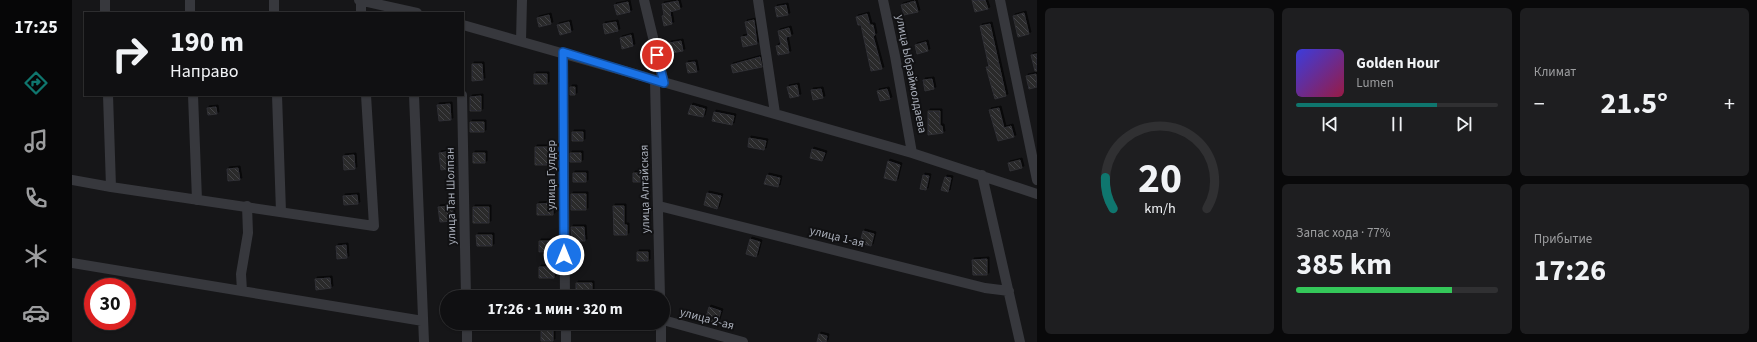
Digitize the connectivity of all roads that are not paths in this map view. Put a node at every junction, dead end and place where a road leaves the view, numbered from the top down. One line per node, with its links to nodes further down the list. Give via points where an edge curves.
1 (104, 0): 11 (street)
2 (190, 0): 12 (street)
3 (274, 0): 13 (street)
4 (360, 0): 10 (street); 14 (street)
5 (522, 0): 17 (street)
6 (644, 0): 19 (street, улица Алтайская)
7 (758, 0): 26 (street)
8 (883, 0): 27 (street, улица Ыбраймолдаева, via 896,56)
9 (1000, 0): 30 (street)
10 (405, 8): 15 (street)
11 (105, 12)
12 (190, 12)
13 (274, 12)
14 (361, 12)
15 (415, 12)
16 (464, 25): 17 (street)
17 (521, 41): 18 (street)
18 (563, 52): 19 (street); 39 (street, улица Гулдер)
19 (660, 82): 26 (street); 35 (street, улица Алтайская)
20 (108, 96): 31 (street)
21 (193, 96): 33 (street)
22 (277, 96): 36 (street)
23 (366, 96): 36 (street, via 374,226)
24 (414, 96): 43 (street)
25 (462, 96): 38 (street, улица Тан Шолпан)
26 (775, 113): 27 (street)
27 (912, 153): 28 (street)
28 (982, 175): 32 (street); 42 (street)
29 (72, 180): 31 (street)
30 (1037, 180)
31 (111, 187): 33 (street)
32 (1037, 194)
33 (197, 200): 34 (street)
34 (247, 206): 36 (street); 41 (street, via 248,233 241,274)
35 (659, 206): 40 (street, улица Алтайская); 42 (street, улица 1-ая, via 984,288)
36 (281, 212)
37 (72, 263): 41 (street)
38 (466, 290)
39 (565, 290)
40 (660, 290)
41 (242, 291): 43 (street)
42 (1009, 291): 53 (street)
43 (423, 321): 48 (street)
44 (670, 322): 52 (street, улица 2-ая)
45 (467, 330): 49 (street)
46 (566, 330): 50 (street)
47 (661, 330): 51 (street)
48 (424, 342)
49 (468, 342)
50 (566, 342)
51 (661, 342)
52 (744, 342)
53 (1020, 342)

